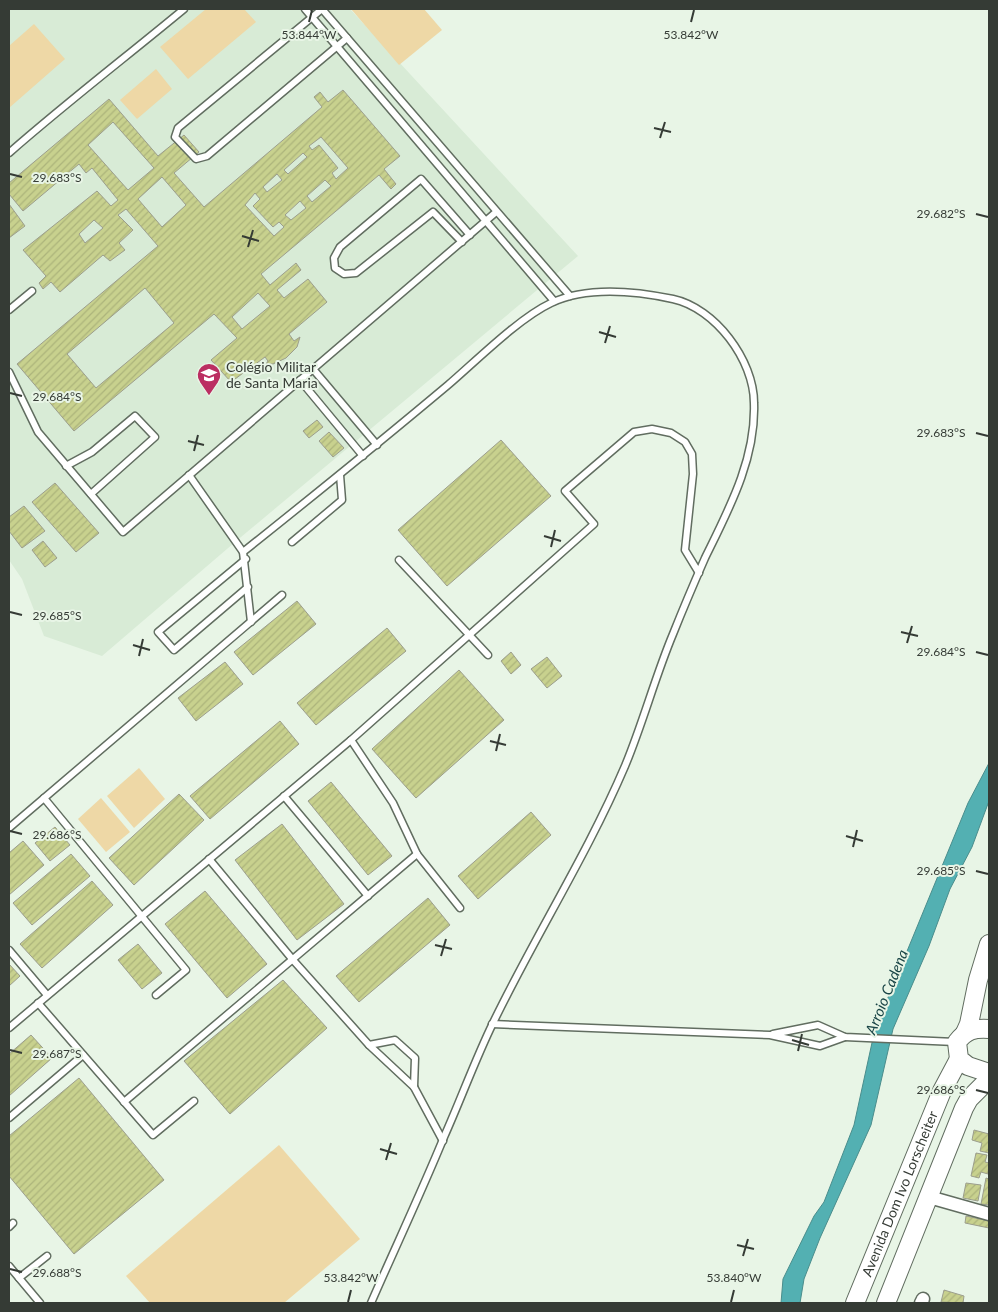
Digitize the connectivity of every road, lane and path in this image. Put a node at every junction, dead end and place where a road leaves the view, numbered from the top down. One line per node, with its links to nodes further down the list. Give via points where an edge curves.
1 (184, 9): 7 (lane)
2 (305, 9): 4 (lane)
3 (322, 9): 4 (lane); 5 (lane)
4 (312, 17): 6 (lane); 6 (lane, via 178,128 175,137 196,160 206,156)
5 (347, 38): 6 (lane); 8 (lane)
6 (338, 46): 9 (lane)
7 (9, 153)
8 (496, 213): 9 (lane); 13 (lane)
9 (486, 221): 10 (lane); 14 (lane)
10 (470, 234): 11 (lane); 11 (lane, via 421,179 340,247 334,258 334,268 344,274 356,273 433,212)
11 (462, 242): 16 (lane)
12 (32, 291): 15 (lane)
13 (570, 296): 14 (lane); 28 (lane, via 639,293 680,301 721,330 737,348 750,372 754,402 747,459 740,485)
14 (554, 301): 19 (lane, via 524,321)
15 (9, 310)
16 (313, 369): 18 (lane); 19 (lane)
17 (9, 372): 21 (lane, via 38,432)
18 (300, 380): 20 (lane); 22 (lane)
19 (377, 445): 20 (lane)
20 (363, 456): 23 (lane)
21 (66, 466): 24 (lane); 24 (lane, via 92,452 135,416 155,437)
22 (189, 475): 24 (lane, via 123,532); 26 (lane)
23 (340, 475): 25 (lane, via 342,500); 26 (lane)
24 (91, 494)
25 (292, 542)
26 (244, 556): 29 (lane); 29 (lane, via 158,632 174,650)
27 (399, 560): 32 (lane)
28 (699, 573): 32 (lane, via 685,550 692,454 685,442 671,433 652,429 634,432 565,491 594,524); 49 (lane, via 671,639 626,764 590,841)
29 (248, 587): 31 (lane)
30 (282, 595): 31 (lane)
31 (251, 622): 36 (lane)
32 (470, 636): 33 (lane); 34 (lane)
33 (488, 655)
34 (351, 740): 35 (lane); 38 (lane, via 392,803)
35 (284, 796): 39 (lane); 40 (lane)
36 (44, 798): 37 (lane); 42 (lane)
37 (9, 828)
38 (417, 854): 40 (lane); 41 (lane)
39 (209, 859): 42 (lane); 45 (lane)
40 (368, 896): 45 (lane)
41 (460, 908)
42 (142, 916): 46 (lane); 47 (lane, via 186,970)
43 (989, 944): 55 (main road, Avenida Dom Ivo Lorscheiter, via 970,1024)
44 (9, 950): 46 (lane)
45 (293, 960): 54 (lane); 61 (lane)
46 (47, 995): 48 (lane)
47 (156, 995)
48 (38, 1003): 50 (lane); 56 (lane)
49 (492, 1024): 52 (lane); 63 (lane)
50 (9, 1028)
51 (989, 1029): 55 (main road, via 978,1028)
52 (770, 1035): 53 (lane, via 820,1046); 53 (lane, via 818,1025)
53 (845, 1037): 55 (lane)
54 (369, 1044): 59 (lane); 59 (lane, via 395,1040 415,1058)
55 (960, 1044): 57 (main road, via 968,1066); 71 (main road, Avenida Dom Ivo Lorscheiter)
56 (83, 1055): 61 (lane); 62 (lane)
57 (989, 1073)
58 (989, 1079): 64 (main road, Avenida Dom Ivo Lorscheiter, via 964,1108)
59 (414, 1087): 63 (lane)
60 (194, 1101): 61 (lane, via 153,1136)
61 (124, 1102)
62 (9, 1118)
63 (443, 1141): 70 (lane)
64 (929, 1197): 65 (street); 72 (main road, Avenida Dom Ivo Lorscheiter)
65 (989, 1214)
66 (47, 1256): 68 (lane)
67 (9, 1266): 68 (lane)
68 (19, 1278): 69 (lane)
69 (40, 1303)
70 (371, 1303)
71 (855, 1303)
72 (886, 1303)

